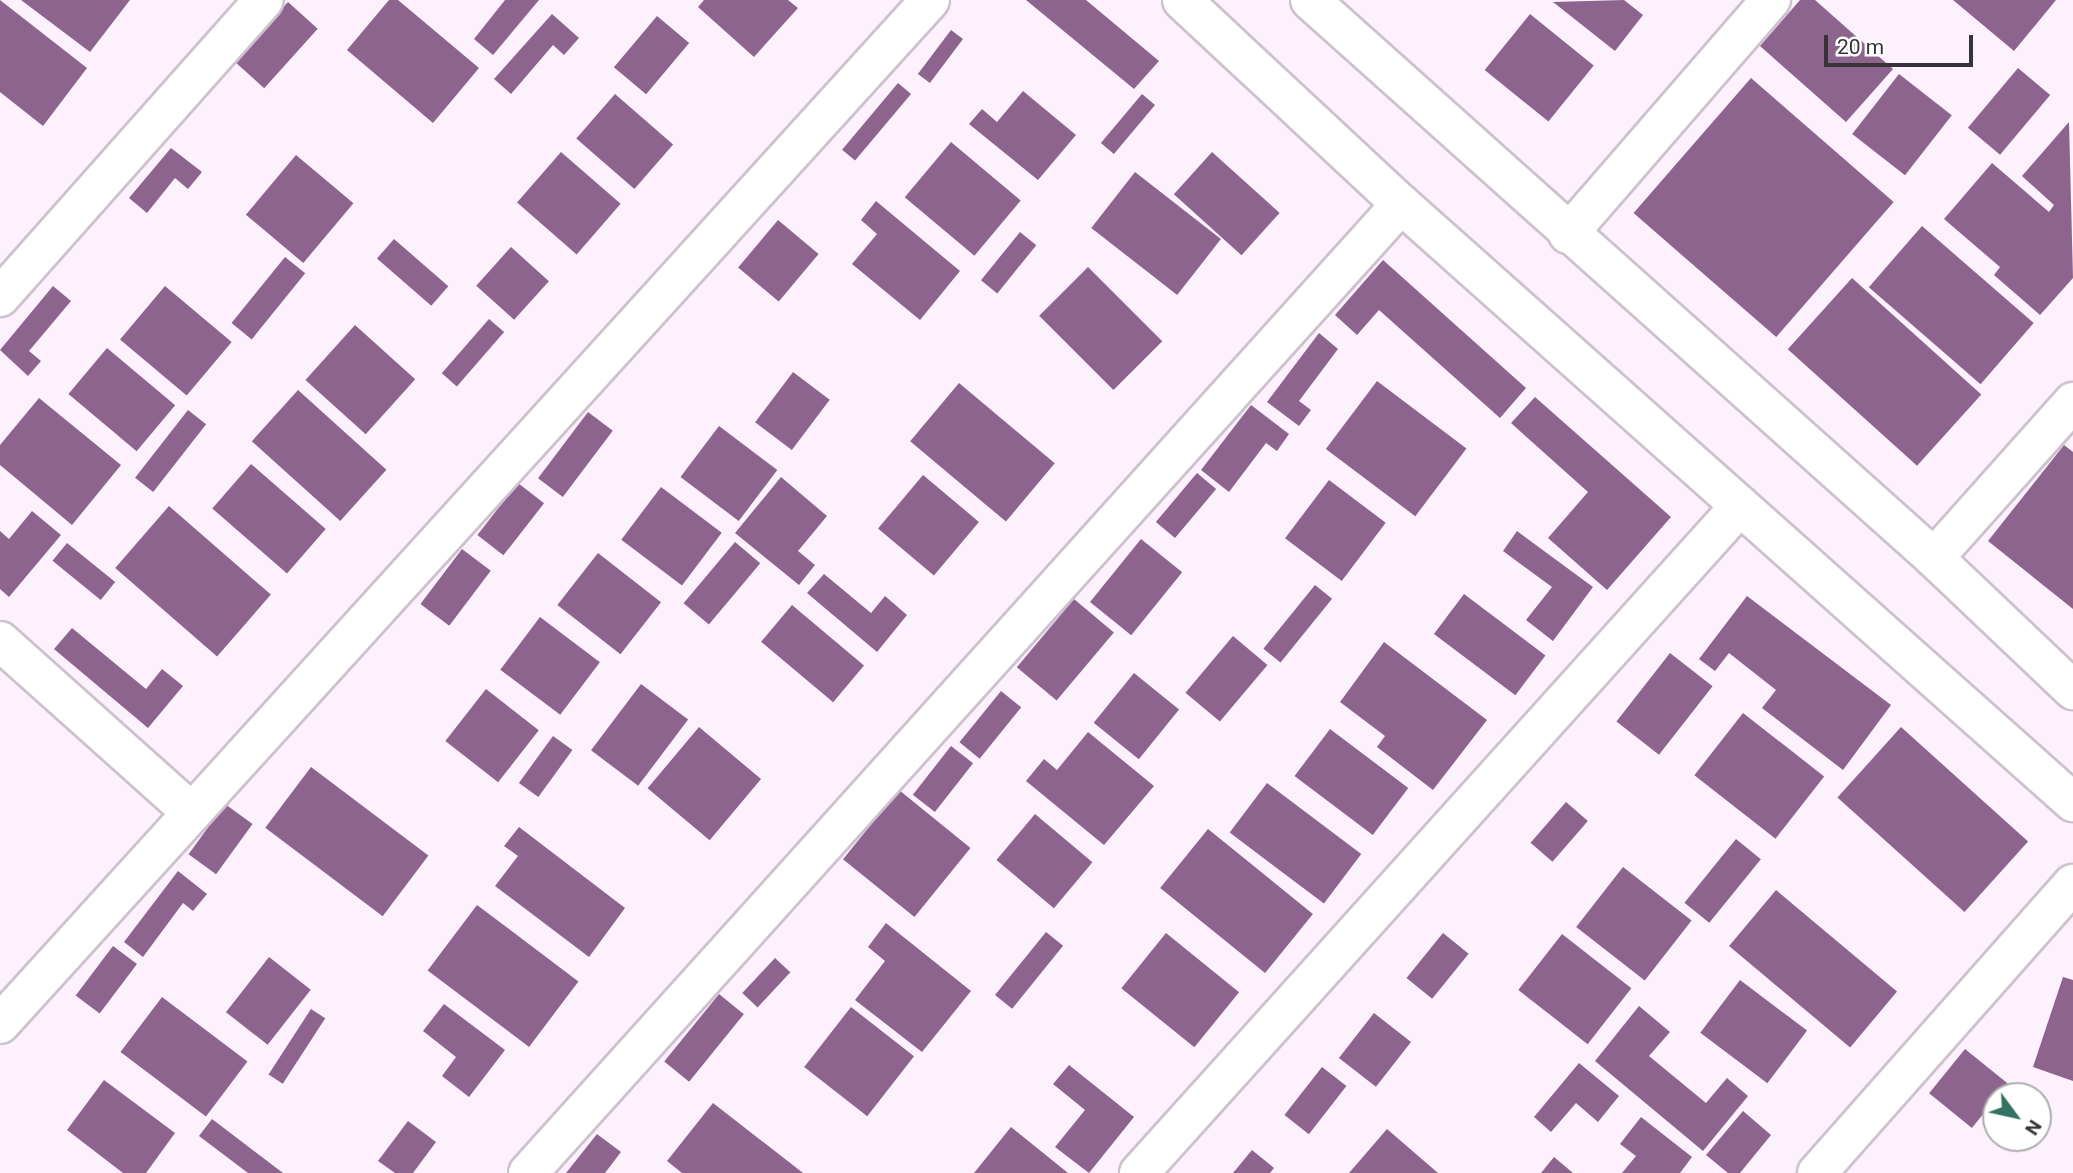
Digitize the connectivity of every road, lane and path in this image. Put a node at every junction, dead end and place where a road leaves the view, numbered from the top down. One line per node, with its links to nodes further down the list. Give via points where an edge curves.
1 (264, 0): 8 (street)
2 (930, 0): 15 (street)
3 (1182, 0): 6 (street)
4 (1310, 0): 7 (street)
5 (1770, 0): 7 (street)
6 (1401, 204): 10 (street); 18 (street)
7 (1568, 234): 11 (street)
8 (0, 297)
9 (2073, 402): 11 (street)
10 (1740, 506): 14 (street); 19 (street)
11 (1934, 558): 13 (street)
12 (0, 641): 15 (street)
13 (2073, 690)
14 (2073, 802)
15 (190, 811): 17 (street)
16 (2073, 884): 20 (street)
17 (0, 1024)
18 (528, 1173)
19 (1139, 1173)
20 (1817, 1173)

